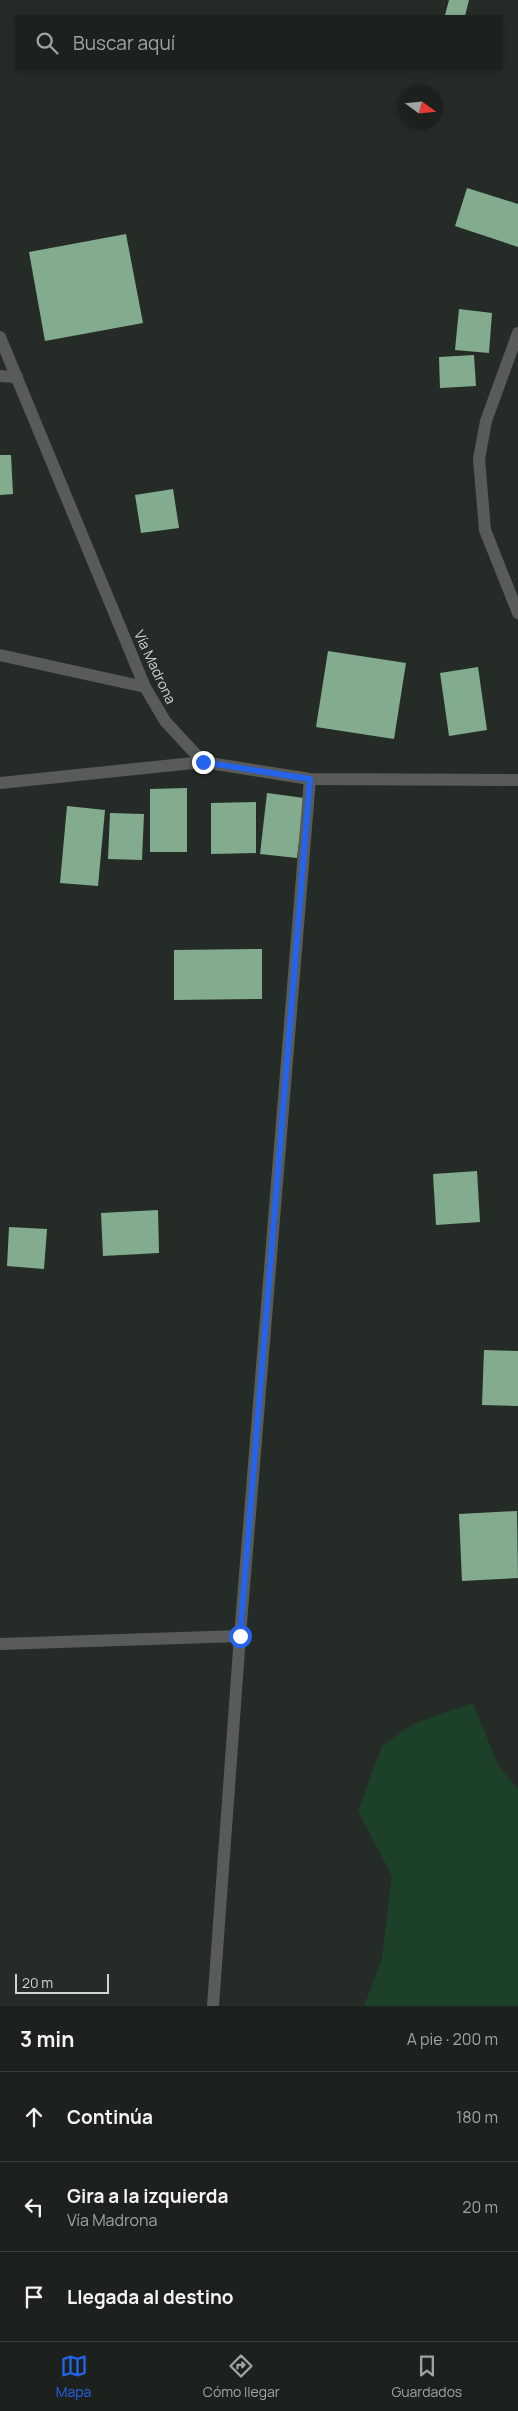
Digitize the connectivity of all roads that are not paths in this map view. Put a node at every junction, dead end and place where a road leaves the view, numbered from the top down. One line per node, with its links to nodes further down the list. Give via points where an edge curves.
1 (518, 333): 5 (street, via 486,421 479,459 485,530)
2 (0, 337): 4 (street, Vía Madrona)
3 (0, 376): 4 (street)
4 (16, 377): 7 (street, Vía Madrona)
5 (518, 613)
6 (0, 655): 7 (street)
7 (145, 687): 8 (street, Vía Madrona, via 165,721)
8 (203, 762): 9 (street); 11 (street)
9 (310, 779): 10 (street); 12 (street)
10 (518, 780)
11 (0, 783)
12 (240, 1636): 13 (street); 14 (street)
13 (0, 1644)
14 (213, 2006)

